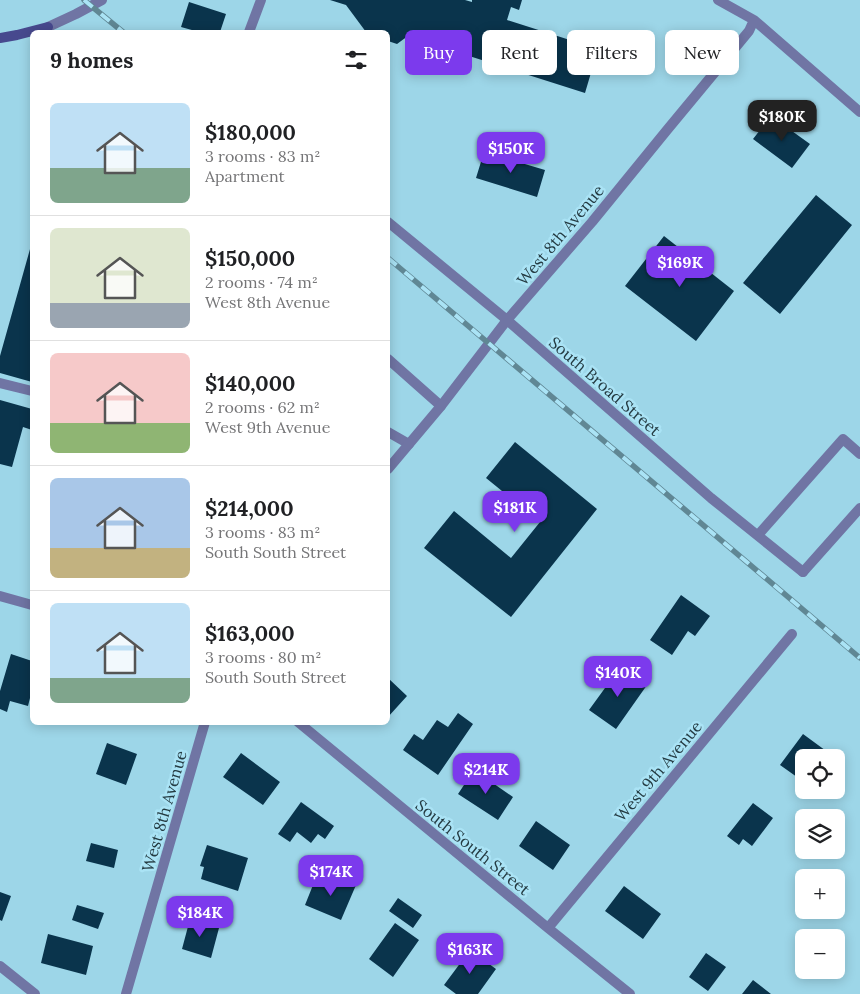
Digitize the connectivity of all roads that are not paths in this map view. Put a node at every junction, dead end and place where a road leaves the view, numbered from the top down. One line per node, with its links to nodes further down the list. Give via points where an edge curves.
1 (102, 0): 5 (street)
2 (261, 0): 7 (street)
3 (718, 0): 4 (street)
4 (754, 20): 10 (street); 12 (street, West 8th Avenue, via 749,32)
5 (48, 26): 6 (main road)
6 (34, 30)
7 (250, 30)
8 (30, 31): 9 (main road)
9 (0, 38)
10 (860, 112)
11 (390, 224): 12 (street, South Broad Street)
12 (507, 320): 16 (street, West 8th Avenue); 22 (street, South Broad Street)
13 (390, 361): 16 (street)
14 (0, 383): 15 (street)
15 (30, 391)
16 (441, 406): 18 (street, West 8th Avenue)
17 (390, 433): 18 (street)
18 (409, 444): 20 (street, West 8th Avenue)
19 (860, 454): 22 (street, via 843,439)
20 (390, 467)
21 (860, 508): 22 (street, South Broad Street, via 804,572)
22 (758, 535)
23 (0, 596): 24 (street)
24 (30, 604)
25 (792, 634): 28 (street, West 9th Avenue)
26 (204, 725): 31 (street, West 8th Avenue)
27 (302, 725): 28 (street, South South Street)
28 (548, 928): 32 (street, South South Street)
29 (0, 966): 30 (street)
30 (35, 994)
31 (126, 994)
32 (630, 994)

